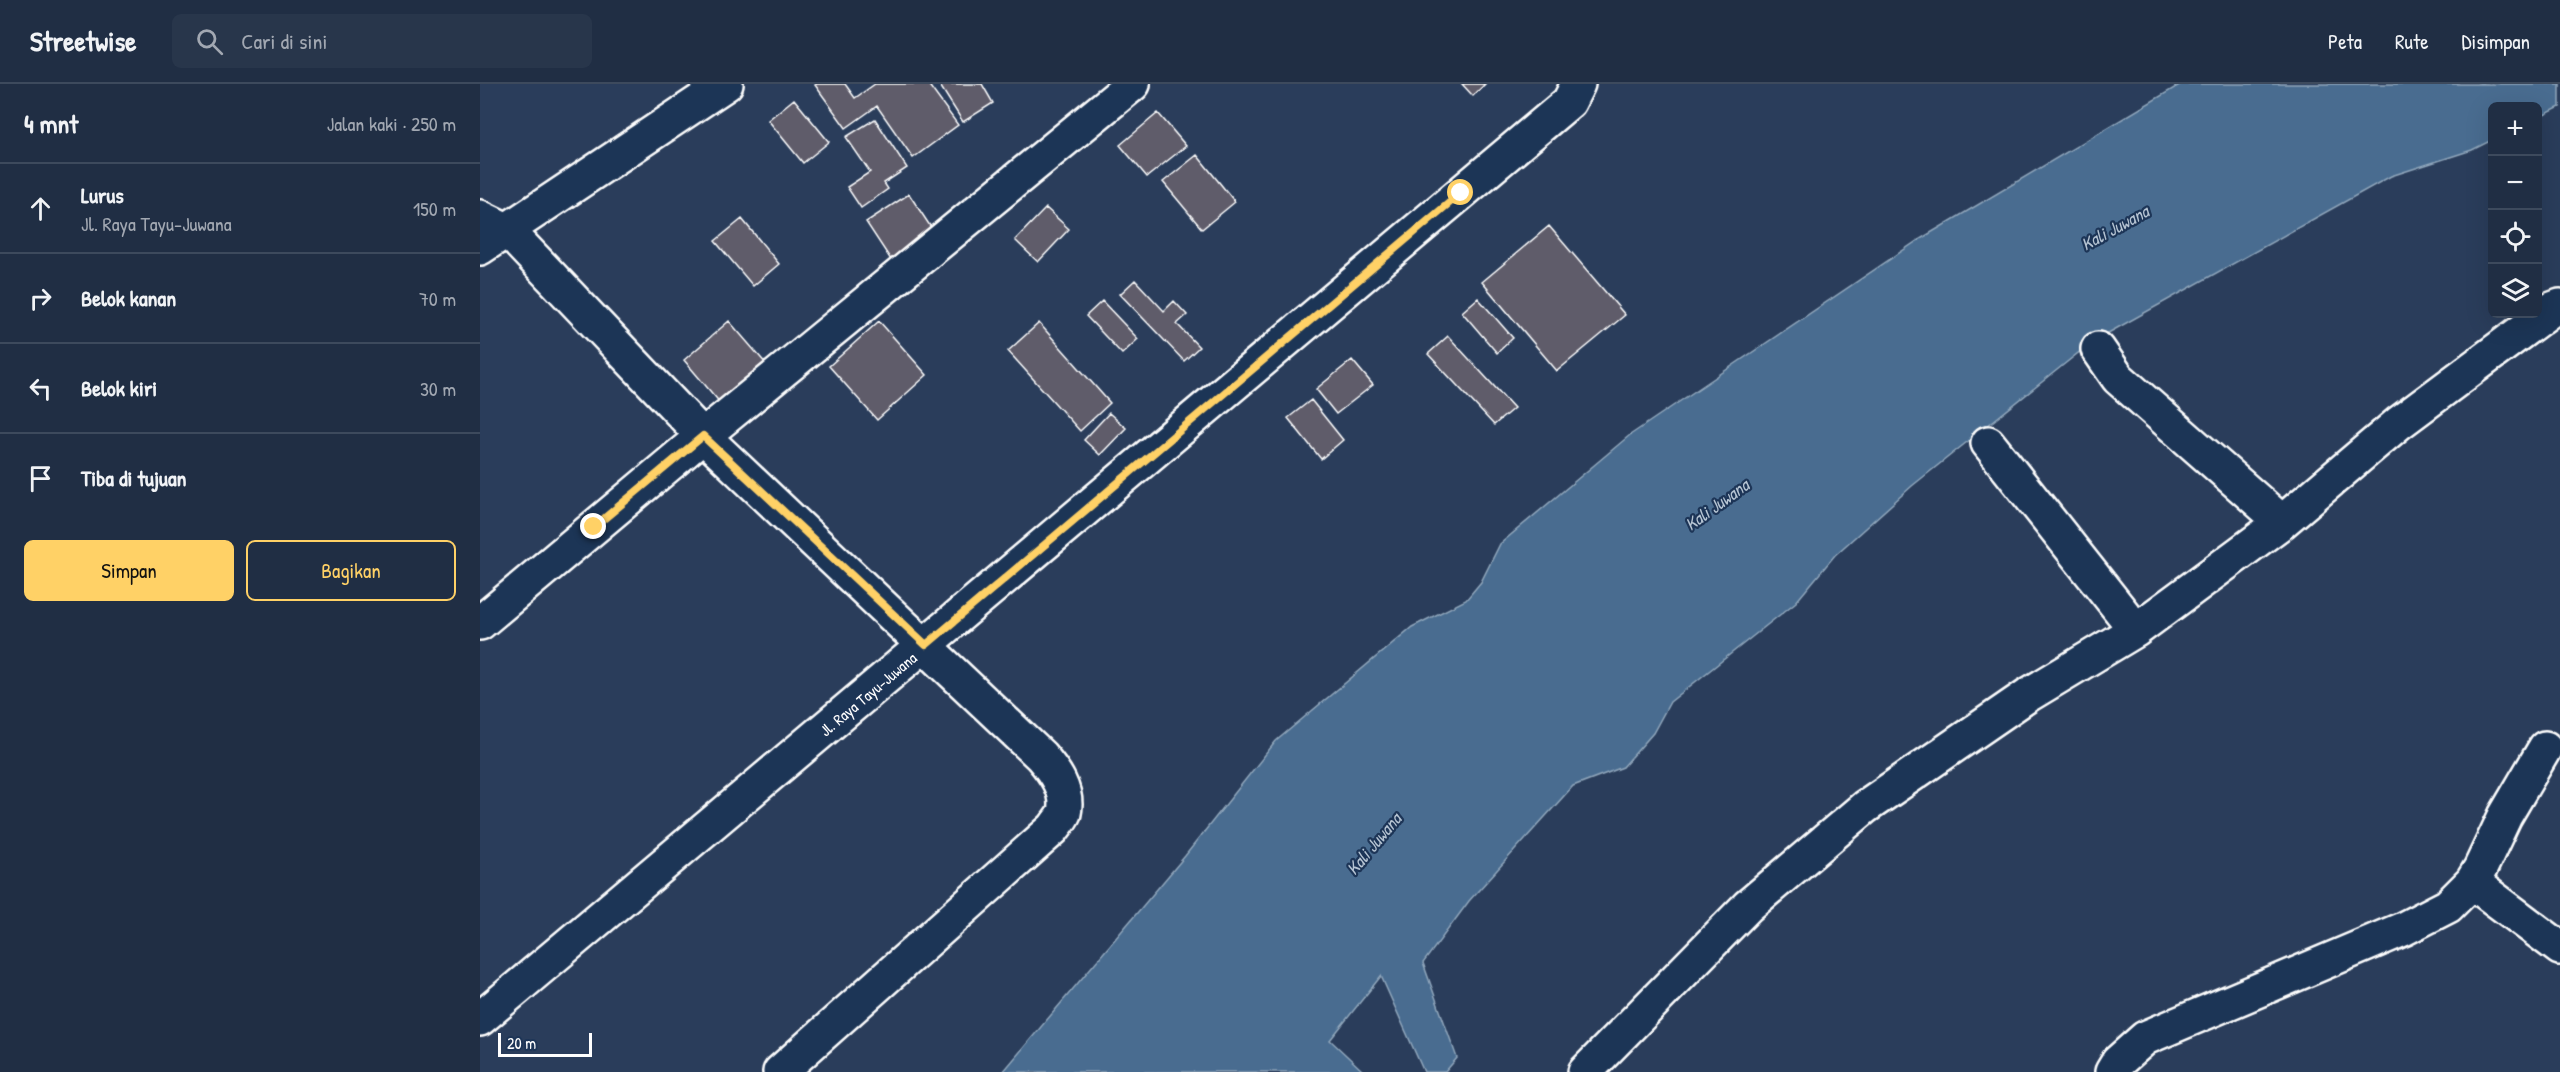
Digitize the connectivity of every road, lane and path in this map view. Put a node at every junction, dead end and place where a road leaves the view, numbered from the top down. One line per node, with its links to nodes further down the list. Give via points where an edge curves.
1 (726, 84): 4 (street)
2 (1133, 84): 8 (street)
3 (1578, 84): 13 (street, Jl. Raya Tayu-Juwana, via 1569,102)
4 (493, 223): 5 (street); 8 (street)
5 (480, 248)
6 (2560, 306): 10 (street, via 2399,423)
7 (2098, 350): 10 (street, via 2118,378 2150,408)
8 (703, 436): 11 (street); 13 (street)
9 (1988, 444): 12 (street)
10 (2283, 522): 12 (street)
11 (480, 624)
12 (2136, 630): 19 (street, via 2028,694 1865,807 1748,906)
13 (926, 645): 17 (street, Jl. Raya Tayu-Juwana); 18 (street, via 1055,772 1063,790 1064,813 1053,829)
14 (2545, 747): 15 (street)
15 (2472, 882): 16 (street); 20 (street, via 2448,906 2403,929 2145,1038)
16 (2560, 948)
17 (480, 1019)
18 (780, 1072)
19 (1585, 1072)
20 (2112, 1072)

